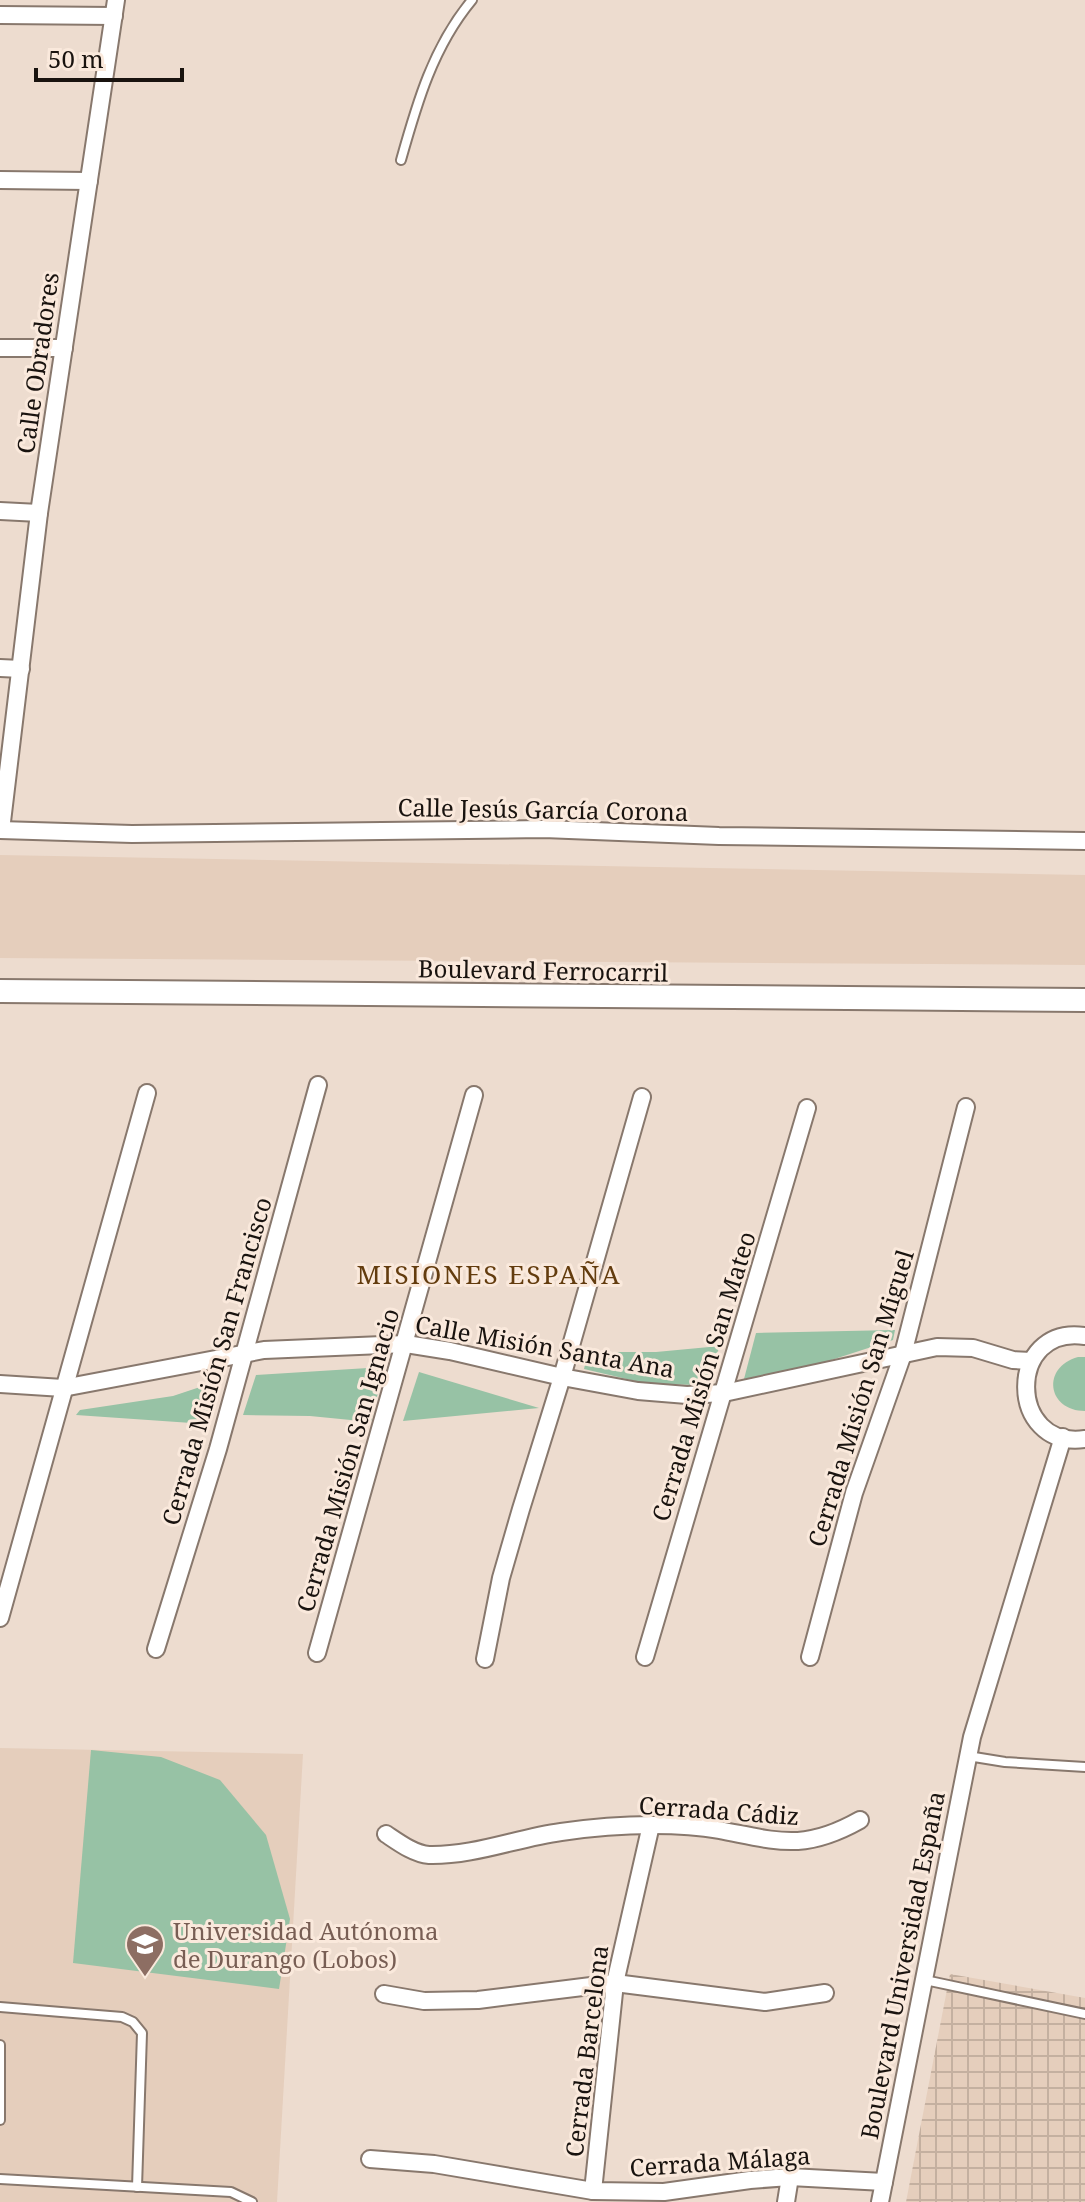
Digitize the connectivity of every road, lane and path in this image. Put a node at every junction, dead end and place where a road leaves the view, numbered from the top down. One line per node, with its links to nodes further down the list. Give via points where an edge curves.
1 (472, 0): 4 (lane, via 444,39 425,80)
2 (115, 8): 3 (street); 6 (street, Calle Obradores)
3 (0, 15)
4 (401, 160)
5 (0, 180): 6 (street)
6 (89, 181): 8 (street, Calle Obradores)
7 (0, 348): 8 (street)
8 (64, 348): 10 (street, Calle Obradores)
9 (0, 511): 10 (street)
10 (39, 513): 12 (street, Calle Obradores)
11 (0, 668): 12 (street)
12 (21, 669): 13 (street, Calle Obradores)
13 (1, 830): 14 (street, Calle Jesús García Corona, via 132,834 544,829)
14 (1085, 841)
15 (0, 991): 16 (main road, Boulevard Ferrocarril)
16 (1085, 1000)
17 (318, 1085): 25 (street, Cerrada Misión San Francisco)
18 (147, 1093): 30 (street)
19 (474, 1095): 24 (street, Cerrada Misión San Ignacio)
20 (642, 1097): 28 (street)
21 (966, 1107): 26 (street, Cerrada Misión San Miguel)
22 (807, 1108): 31 (street, Cerrada Misión San Mateo)
23 (1085, 1336): 27 (street, via 1058,1338)
24 (406, 1344): 25 (street, Calle Misión Santa Ana); 28 (street, Calle Misión Santa Ana); 36 (street, Cerrada Misión San Ignacio)
25 (243, 1354): 30 (street, Calle Misión Santa Ana); 35 (street, Cerrada Misión San Francisco)
26 (903, 1354): 27 (street, Calle Misión Santa Ana, via 937,1347 973,1348); 31 (street, Calle Misión Santa Ana); 38 (street, Cerrada Misión San Miguel, via 854,1493)
27 (1031, 1361): 32 (street, via 1025,1380 1033,1416)
28 (562, 1377): 31 (street, Calle Misión Santa Ana, via 638,1391); 39 (street, via 501,1578)
29 (0, 1384): 30 (street, Calle Misión Santa Ana)
30 (63, 1388): 34 (street)
31 (724, 1393): 37 (street, Cerrada Misión San Mateo)
32 (1063, 1437): 33 (street); 40 (street, Boulevard Universidad España)
33 (1085, 1439)
34 (0, 1618)
35 (156, 1649)
36 (317, 1653)
37 (645, 1657)
38 (810, 1657)
39 (485, 1659)
40 (968, 1756): 41 (lane); 45 (street, Boulevard Universidad España)
41 (1085, 1767)
42 (860, 1820): 43 (street, Cerrada Cádiz, via 843,1830 792,1842)
43 (651, 1825): 44 (street, Cerrada Cádiz, via 561,1832 452,1855 424,1855); 46 (street, Cerrada Barcelona)
44 (386, 1834)
45 (924, 1980): 50 (lane); 56 (street, Boulevard Universidad España)
46 (615, 1983): 47 (street, via 765,2002); 48 (street, via 478,2000 424,2001); 58 (street, Cerrada Barcelona)
47 (825, 1993)
48 (384, 1994)
49 (0, 2007): 57 (lane, via 122,2017 142,2033)
50 (1085, 2014)
51 (0, 2045): 52 (lane)
52 (0, 2120)
53 (370, 2159): 58 (street, Cerrada Málaga, via 434,2164)
54 (790, 2177): 56 (street, Cerrada Málaga); 58 (street, Cerrada Málaga, via 664,2192); 60 (street)
55 (0, 2179): 57 (lane)
56 (884, 2182): 61 (street, Boulevard Universidad España)
57 (137, 2187): 59 (lane, via 231,2192)
58 (593, 2191)
59 (252, 2202)
60 (786, 2202)
61 (880, 2202)

